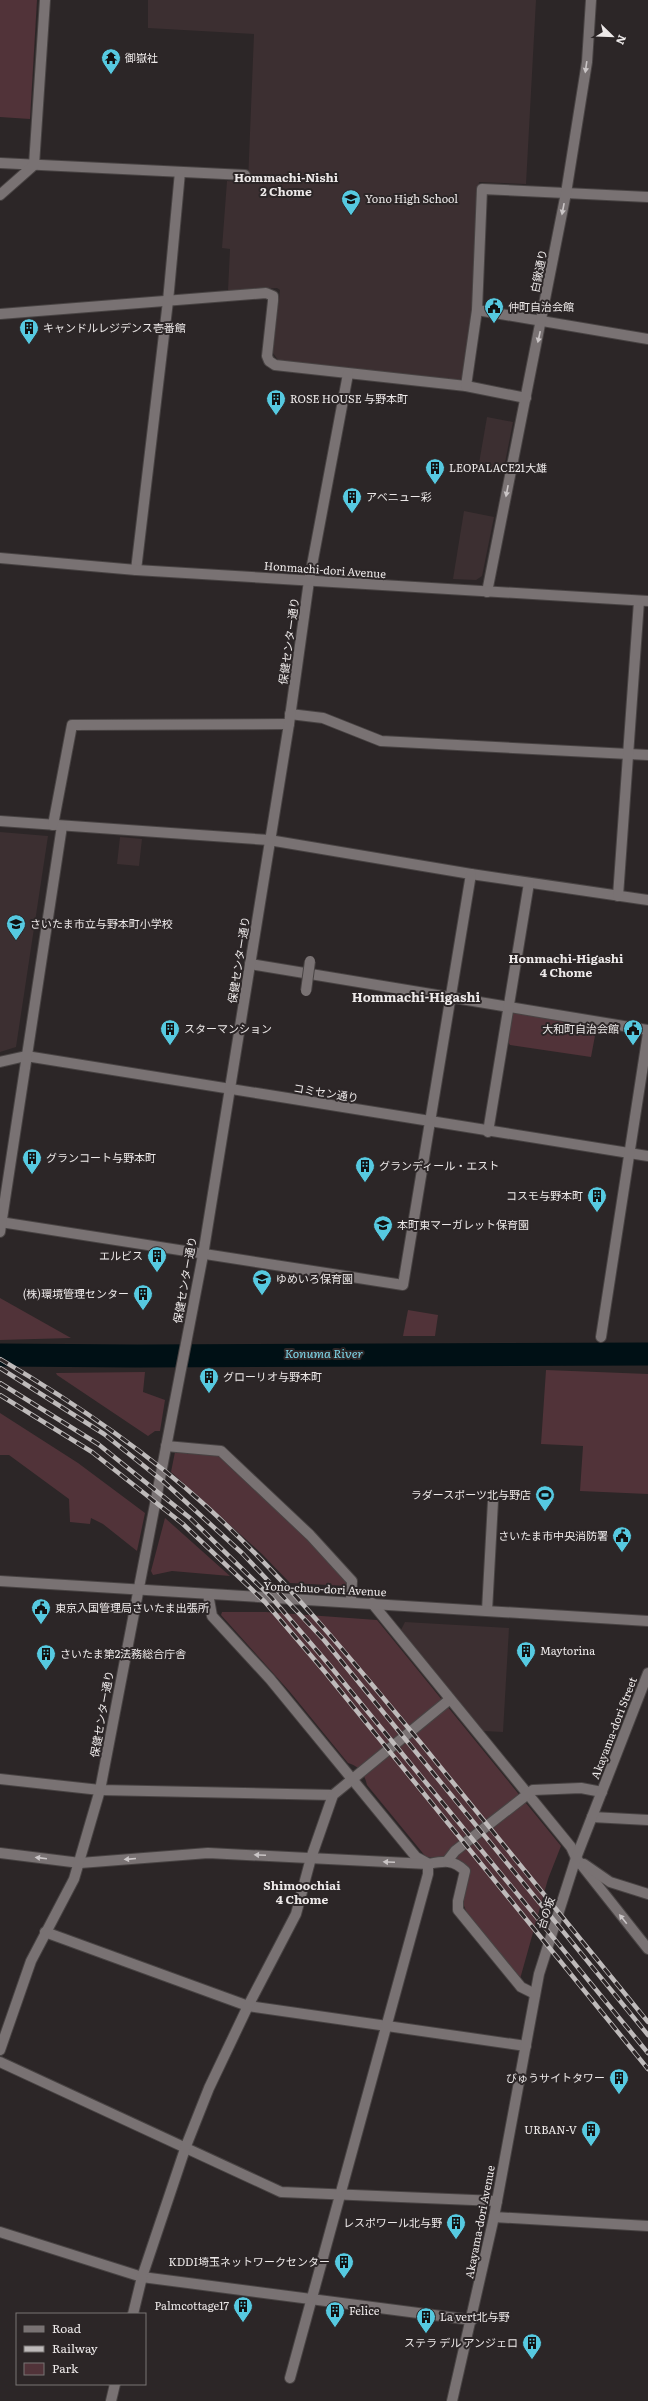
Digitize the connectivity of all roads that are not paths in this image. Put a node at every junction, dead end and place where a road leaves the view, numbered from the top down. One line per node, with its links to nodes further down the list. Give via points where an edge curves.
1 (45, 0): 4 (street)
2 (591, 0): 7 (street, 白鍬通り, one-way to 7, via 587,62)
3 (0, 163): 4 (street)
4 (34, 165): 5 (street); 8 (street)
5 (180, 172): 6 (street); 10 (street)
6 (245, 175)
7 (566, 193): 9 (street); 11 (street, via 482,189); 13 (street, 白鍬通り, one-way to 13)
8 (0, 195)
9 (648, 197)
10 (168, 301): 12 (street); 15 (street, via 270,294 273,301 267,356 269,361 275,365); 19 (street)
11 (477, 310): 13 (street); 16 (street)
12 (0, 314)
13 (542, 320): 14 (street); 17 (street, 白鍬通り, one-way to 17)
14 (648, 339)
15 (348, 374): 16 (street); 20 (street, 保健センター通り)
16 (466, 386): 17 (street)
17 (526, 398): 21 (street, 白鍬通り, one-way to 21)
18 (0, 558): 19 (street, Honmachi-dori Avenue)
19 (136, 570): 20 (street, Honmachi-dori Avenue)
20 (309, 580): 21 (street, Honmachi-dori Avenue); 23 (street, 保健センター通り)
21 (487, 592): 22 (street, Honmachi-dori Avenue)
22 (643, 601): 24 (street)
23 (289, 719): 24 (street, via 323,718 381,741); 27 (street, via 72,725); 28 (street, 保健センター通り)
24 (628, 754): 25 (street); 31 (street)
25 (648, 755)
26 (0, 821): 27 (street)
27 (57, 826): 28 (street); 39 (street)
28 (269, 840): 29 (street); 34 (street, 保健センター通り)
29 (471, 874): 30 (street); 36 (street)
30 (529, 883): 31 (street); 37 (street)
31 (618, 896): 32 (street)
32 (648, 900)
33 (310, 961): 35 (street, bridge)
34 (250, 964): 36 (street); 41 (street, 保健センター通り)
35 (306, 991)
36 (451, 998): 37 (street); 42 (street)
37 (508, 1007): 38 (street); 43 (street)
38 (648, 1031): 44 (street)
39 (26, 1056): 40 (street, コミセン通り); 41 (street, コミセン通り); 46 (street)
40 (0, 1062)
41 (230, 1090): 42 (street, コミセン通り); 48 (street, 保健センター通り)
42 (430, 1123): 43 (street, コミセン通り); 48 (street, via 403,1285)
43 (488, 1132): 44 (street, コミセン通り)
44 (629, 1153): 45 (street, コミセン通り); 49 (street)
45 (648, 1156)
46 (1, 1222): 47 (street); 48 (street)
47 (0, 1232)
48 (202, 1255): 50 (street, 保健センター通り)
49 (601, 1337)
50 (166, 1446): 53 (street, 保健センター通り); 55 (street, via 221,1451 310,1535 352,1582)
51 (493, 1501): 57 (street)
52 (0, 1582): 53 (street, Yono-chuo-dori Avenue)
53 (137, 1590): 54 (street, Yono-chuo-dori Avenue); 63 (street, 保健センター通り)
54 (208, 1594): 55 (street, Yono-chuo-dori Avenue); 61 (street, via 212,1616 270,1679)
55 (351, 1602): 56 (street, Yono-chuo-dori Avenue)
56 (372, 1603): 57 (street, Yono-chuo-dori Avenue); 60 (street)
57 (487, 1611): 58 (street, Yono-chuo-dori Avenue)
58 (648, 1621)
59 (648, 1673): 64 (street, Akayama-dori Street)
60 (449, 1700): 61 (street); 65 (street)
61 (353, 1778): 66 (street); 74 (street, via 416,1856)
62 (0, 1779): 63 (street)
63 (100, 1790): 66 (street); 73 (street, 保健センター通り)
64 (602, 1792): 65 (street, via 582,1788 533,1790); 67 (street, 台の坂)
65 (527, 1793): 71 (street, via 571,1847); 72 (street, via 455,1851)
66 (333, 1795): 70 (street)
67 (592, 1817): 68 (street); 71 (street, 台の坂)
68 (648, 1820)
69 (0, 1854): 73 (street, one-way to 69)
70 (311, 1858): 73 (street, one-way to 73, via 208,1853); 74 (street, one-way to 70); 79 (street, via 296,1914)
71 (576, 1858): 75 (street, via 610,1882); 77 (street, one-way to 71); 78 (street, 台の坂)
72 (448, 1860): 74 (street); 78 (street, via 465,1871 458,1910 521,1987)
73 (80, 1863): 76 (street, 保健センター通り)
74 (428, 1864): 80 (street, via 428,1874)
75 (648, 1894)
76 (46, 1932): 79 (street); 82 (street, 保健センター通り, via 31,1961)
77 (648, 1949)
78 (535, 1994): 81 (street, 台の坂)
79 (248, 2006): 80 (street); 84 (street, via 209,2088)
80 (386, 2027): 81 (street); 85 (street)
81 (526, 2046): 86 (street, Akayama-dori Avenue)
82 (0, 2050)
83 (0, 2062): 84 (street)
84 (186, 2146): 85 (street, via 281,2192); 90 (street)
85 (340, 2194): 86 (street); 91 (street)
86 (497, 2201): 87 (street, Akayama-dori Avenue)
87 (494, 2217): 88 (street); 93 (street, Akayama-dori Avenue)
88 (648, 2226)
89 (0, 2232): 90 (street)
90 (142, 2277): 91 (street); 92 (street)
91 (312, 2298): 93 (street); 94 (street)
92 (133, 2313)
93 (472, 2320): 97 (street, Akayama-dori Avenue)
94 (290, 2378)
95 (115, 2385): 96 (street)
96 (111, 2401)
97 (452, 2401)

